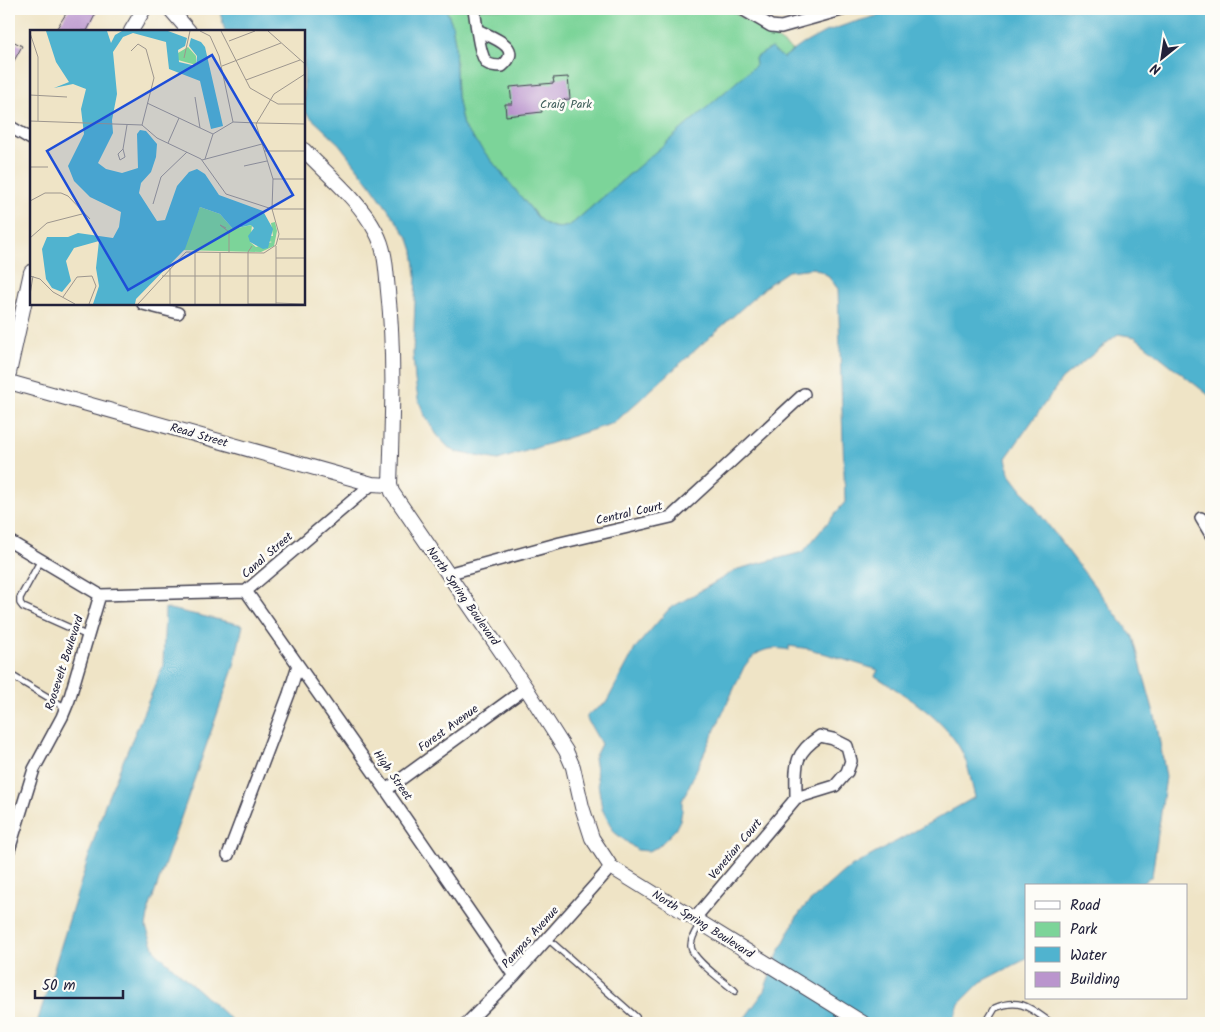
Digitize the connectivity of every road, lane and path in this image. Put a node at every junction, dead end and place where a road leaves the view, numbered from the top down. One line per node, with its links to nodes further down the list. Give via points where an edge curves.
1 (144, 9): 6 (street)
2 (170, 9): 7 (street)
3 (474, 9): 8 (street)
4 (742, 9): 5 (street, via 771,26)
5 (845, 9)
6 (132, 30)
7 (188, 30)
8 (477, 30)
9 (9, 126): 10 (street)
10 (30, 139)
11 (305, 151): 20 (street, via 361,208 377,233 385,260 392,336)
12 (30, 275): 15 (street)
13 (147, 305): 14 (street)
14 (178, 313)
15 (13, 333): 16 (street)
16 (9, 373)
17 (9, 382): 19 (street, Read Street)
18 (804, 394): 25 (street, Central Court, via 672,517)
19 (372, 484): 20 (street, Read Street); 26 (street, Canal Street)
20 (390, 485): 25 (street, North Spring Boulevard)
21 (1201, 518): 22 (street)
22 (1211, 535)
23 (9, 541): 24 (street)
24 (41, 560): 27 (street); 28 (lane, via 20,603)
25 (447, 574): 31 (street, North Spring Boulevard)
26 (246, 591): 27 (street, Canal Street); 29 (street, High Street)
27 (100, 595): 28 (street, Roosevelt Boulevard)
28 (88, 636): 32 (street, Roosevelt Boulevard)
29 (298, 665): 33 (street, High Street); 36 (street)
30 (9, 674): 32 (lane)
31 (526, 688): 33 (street, Forest Avenue); 37 (street, North Spring Boulevard, via 566,751 592,838)
32 (66, 708): 35 (street, Roosevelt Boulevard, via 34,769)
33 (386, 790): 40 (street, High Street)
34 (796, 798): 34 (street, via 835,786 847,772 851,761 847,746 820,736 806,746 797,759); 38 (street, Venetian Court)
35 (9, 850)
36 (228, 855)
37 (611, 866): 38 (street, North Spring Boulevard); 39 (street, Pampas Avenue)
38 (698, 920): 41 (lane, via 691,948 695,957); 44 (street, North Spring Boulevard)
39 (548, 938): 40 (street, Pampas Avenue); 42 (lane)
40 (514, 976): 43 (street, Pampas Avenue)
41 (735, 991)
42 (636, 1017)
43 (467, 1023)
44 (863, 1023)
45 (986, 1023): 46 (lane, via 995,1008 1022,1003)
46 (1051, 1023)

